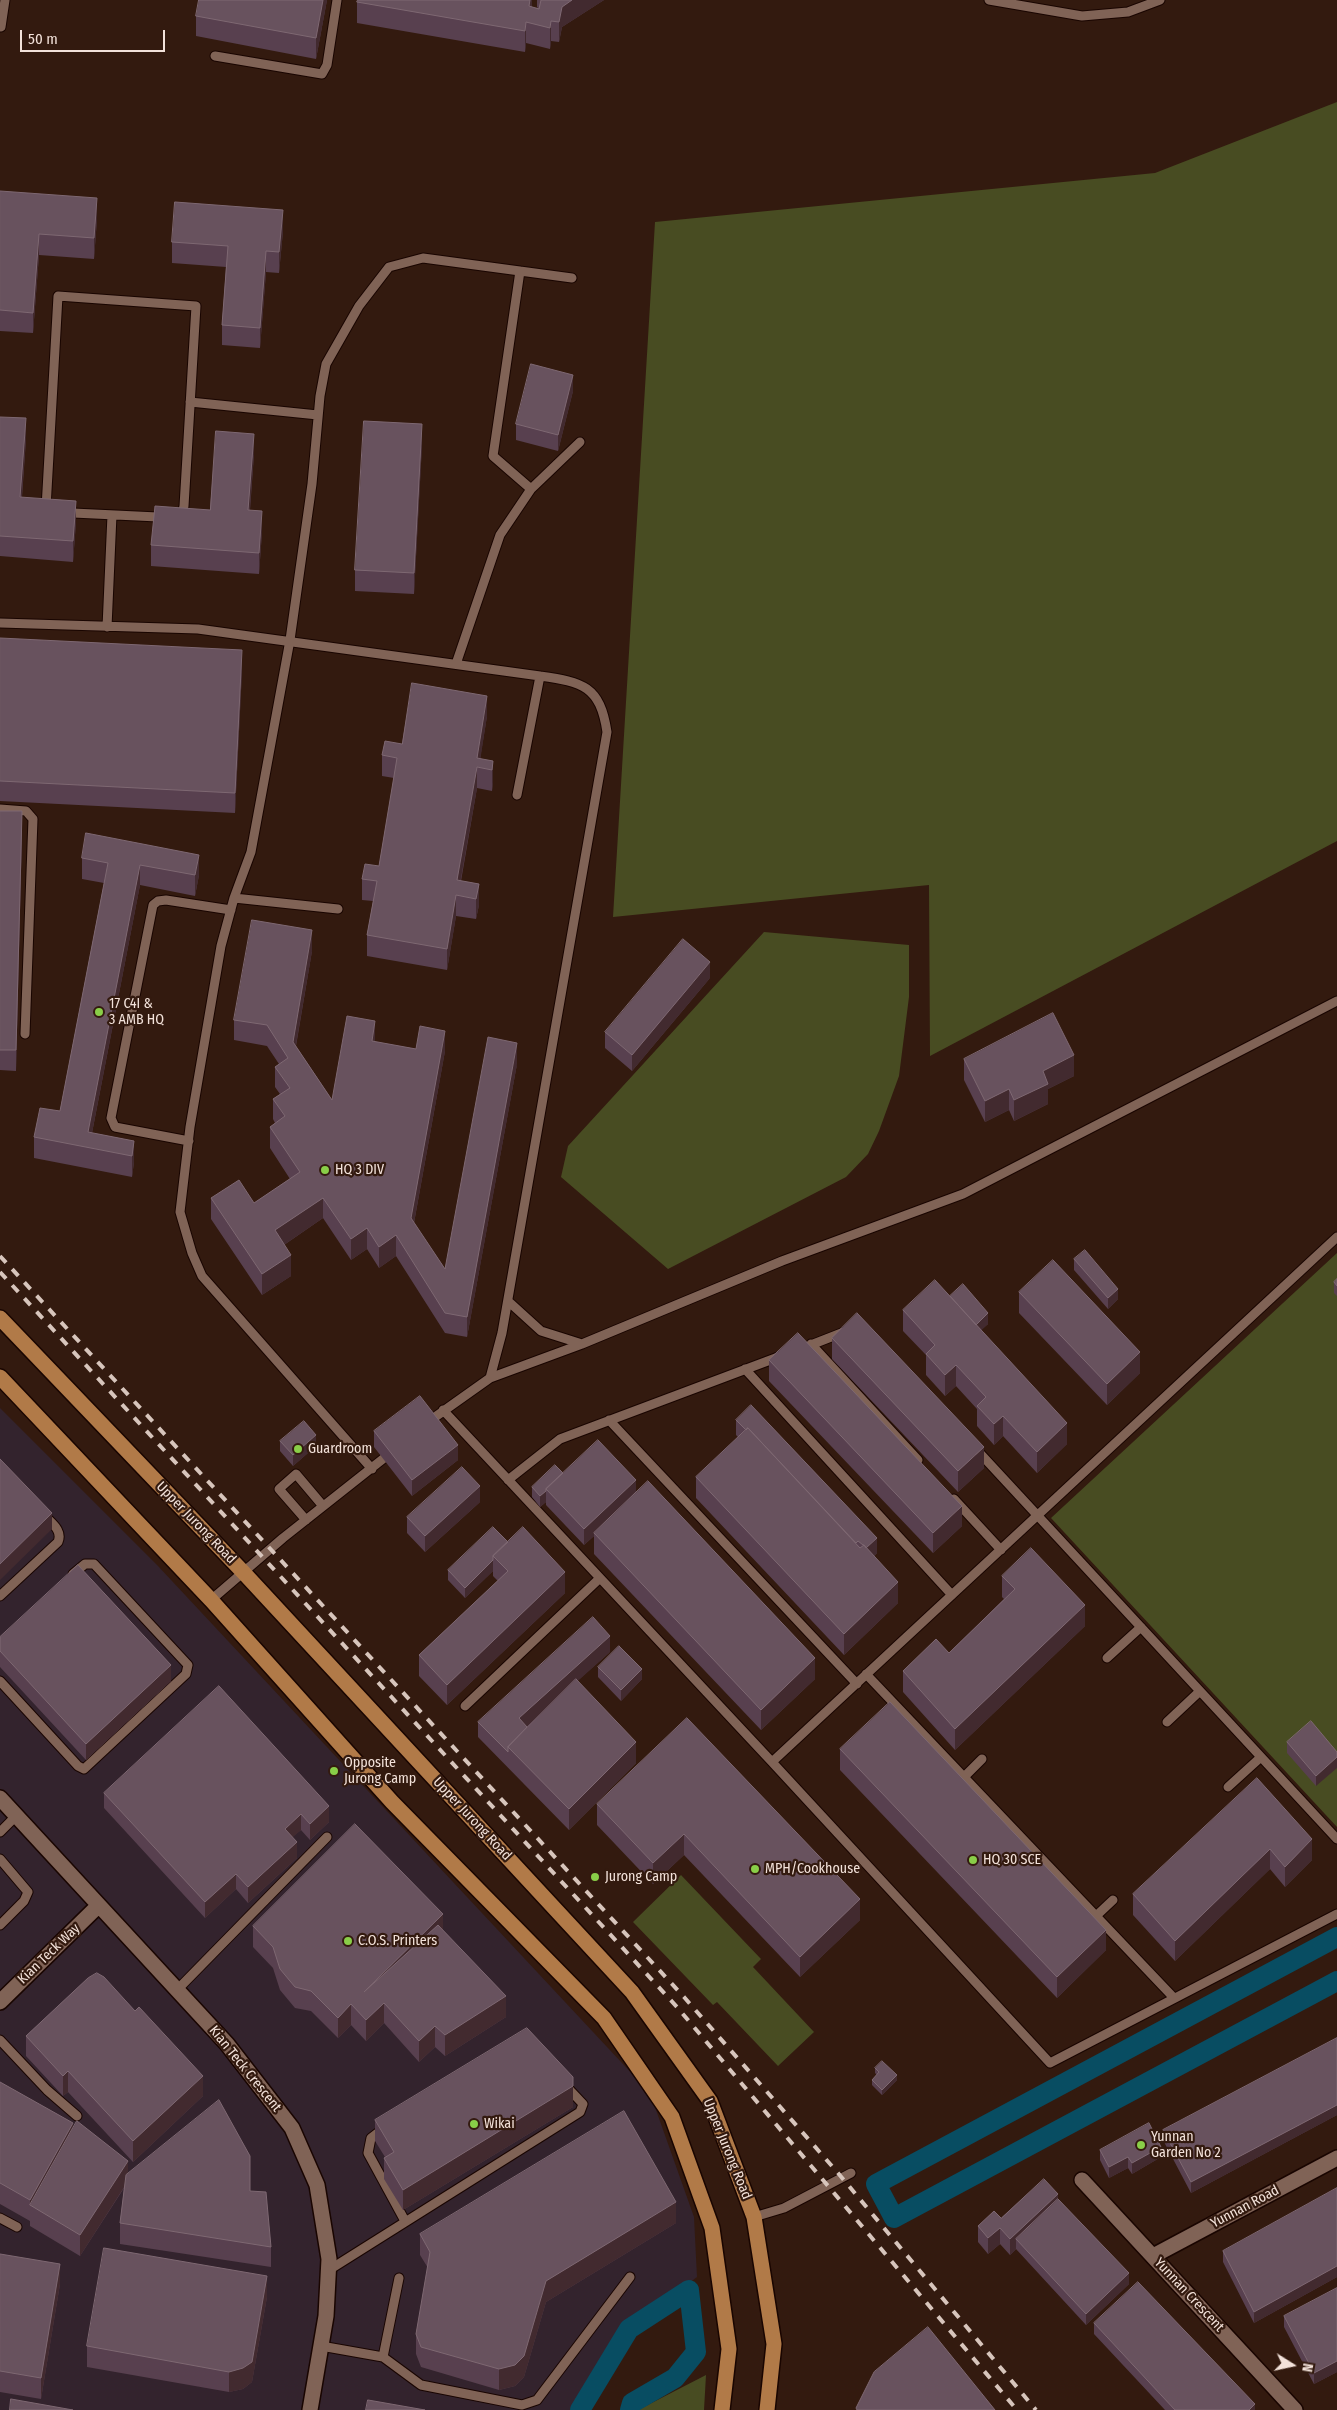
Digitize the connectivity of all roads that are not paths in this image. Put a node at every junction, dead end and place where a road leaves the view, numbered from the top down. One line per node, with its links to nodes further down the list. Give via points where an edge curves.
1 (5, 0): 6 (lane)
2 (337, 0): 7 (lane, via 327,65 322,74)
3 (989, 0): 5 (lane, via 1082,16 1128,12)
4 (1160, 0): 5 (lane)
5 (1148, 2)
6 (1, 27)
7 (215, 56)
8 (520, 271): 9 (lane); 11 (lane, via 423,258 389,267 359,306 326,364); 13 (lane, via 493,456)
9 (572, 278)
10 (190, 402): 11 (lane); 14 (lane, via 182,515 174,519); 14 (lane, via 196,306 58,296 45,504 52,512)
11 (318, 415): 17 (lane, via 312,484)
12 (580, 442): 13 (lane)
13 (531, 489): 18 (lane, via 500,535)
14 (112, 515): 16 (lane)
15 (0, 624): 16 (lane)
16 (107, 626): 17 (lane, via 198,629)
17 (290, 640): 18 (lane); 22 (lane, via 251,852)
18 (456, 664): 19 (lane)
19 (540, 676): 20 (lane); 29 (lane, via 570,680 590,689 604,710 607,732)
20 (517, 795)
21 (0, 809): 26 (lane, via 26,811 33,818)
22 (234, 898): 23 (lane); 24 (lane)
23 (338, 909)
24 (231, 910): 27 (lane, via 221,946); 27 (lane, via 166,900 153,905 111,1118 115,1127)
25 (1337, 1001): 32 (lane, via 963,1194 782,1261)
26 (25, 1034)
27 (189, 1142): 42 (lane, via 180,1212 202,1276)
28 (1337, 1237): 48 (lane)
29 (508, 1301): 32 (lane, via 542,1331); 36 (lane)
30 (0, 1318): 51 (main road, Upper Jurong Road)
31 (856, 1327): 33 (lane)
32 (582, 1344): 36 (lane)
33 (811, 1344): 34 (lane); 43 (lane)
34 (745, 1369): 38 (lane); 54 (lane)
35 (0, 1376): 56 (main road)
36 (490, 1378): 37 (lane)
37 (443, 1410): 39 (lane); 44 (lane)
38 (609, 1420): 44 (lane, via 560,1439); 61 (lane)
39 (422, 1427)
40 (971, 1444): 48 (lane)
41 (401, 1445): 42 (lane)
42 (372, 1469): 46 (lane)
43 (926, 1469)
44 (508, 1480): 52 (lane)
45 (946, 1491): 50 (lane)
46 (323, 1506): 49 (lane); 49 (lane, via 296,1474 279,1489)
47 (39, 1508): 55 (lane, via 58,1530 60,1538)
48 (1038, 1516): 50 (lane); 57 (lane)
49 (306, 1520): 51 (lane)
50 (1001, 1550): 54 (lane)
51 (244, 1573): 56 (lane); 91 (main road, Upper Jurong Road, via 632,1992 710,2101)
52 (600, 1578): 63 (lane); 67 (lane)
53 (64, 1583): 60 (lane, via 85,1564 94,1564 188,1665 186,1674 84,1769)
54 (952, 1595): 59 (lane)
55 (0, 1596)
56 (211, 1600): 102 (main road, via 392,1802 604,2018 672,2117 712,2228 729,2349)
57 (1141, 1627): 58 (lane); 62 (lane)
58 (1107, 1658)
59 (866, 1674): 61 (lane); 68 (lane)
60 (0, 1681)
61 (857, 1684): 67 (lane)
62 (1200, 1691): 64 (lane); 65 (lane)
63 (465, 1706)
64 (1167, 1722)
65 (1261, 1757): 69 (lane); 74 (lane)
66 (982, 1759): 68 (lane)
67 (772, 1762): 82 (lane, via 1050,2063)
68 (964, 1777): 79 (lane)
69 (1228, 1787)
70 (0, 1798): 71 (street, Kian Teck Crescent)
71 (16, 1816): 72 (lane); 77 (street, Kian Teck Crescent)
72 (0, 1832)
73 (327, 1836): 81 (lane)
74 (1337, 1839)
75 (0, 1859): 80 (lane, via 28,1892 24,1901)
76 (1113, 1900): 79 (lane)
77 (98, 1906): 81 (street, Kian Teck Crescent); 83 (street, Kian Teck Way)
78 (1337, 1914): 82 (lane)
79 (1096, 1916): 82 (lane)
80 (0, 1925)
81 (178, 1989): 96 (street, Kian Teck Crescent, via 227,2044 292,2128 317,2185)
82 (1174, 1998)
83 (0, 2002)
84 (0, 2040): 86 (lane, via 47,2090)
85 (562, 2082): 93 (lane, via 583,2104 583,2110)
86 (77, 2116)
87 (393, 2123): 93 (lane, via 371,2138 368,2153)
88 (1337, 2158): 95 (street, Yunnan Road)
89 (851, 2173): 91 (lane, via 784,2208)
90 (1082, 2180): 95 (street, Yunnan Crescent)
91 (754, 2217): 103 (main road, Upper Jurong Road, via 774,2344)
92 (0, 2218): 94 (lane)
93 (405, 2221): 96 (lane)
94 (16, 2227)
95 (1153, 2256): 104 (street, Yunnan Crescent)
96 (328, 2270): 99 (street, Kian Teck Crescent)
97 (630, 2277): 100 (lane, via 537,2400 530,2404 421,2385)
98 (399, 2278): 100 (lane)
99 (321, 2346): 100 (lane); 101 (street, Kian Teck Crescent)
100 (383, 2357)
101 (310, 2410)
102 (722, 2410)
103 (768, 2410)
104 (1295, 2410)

